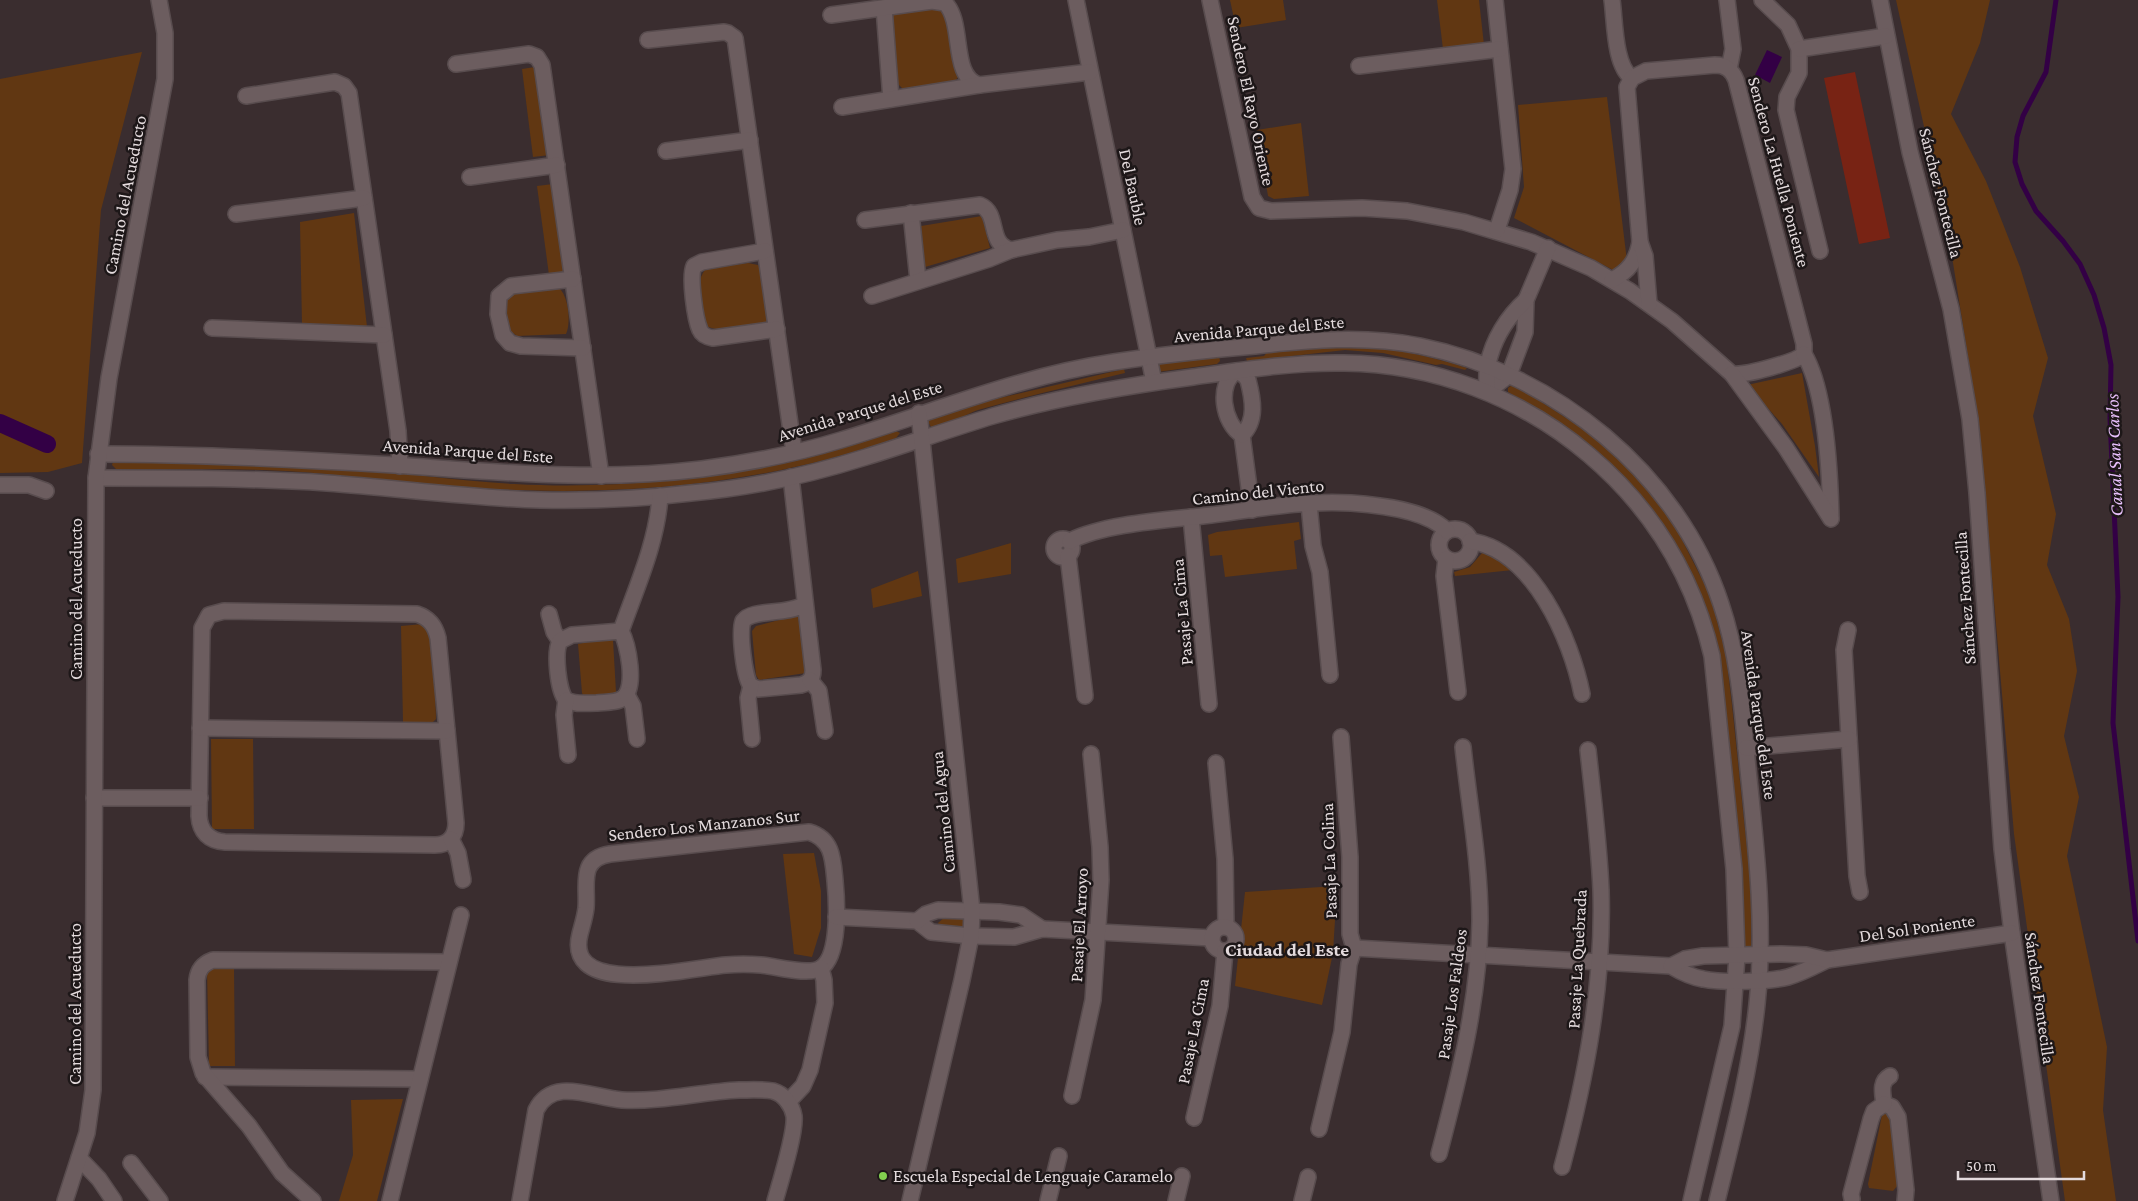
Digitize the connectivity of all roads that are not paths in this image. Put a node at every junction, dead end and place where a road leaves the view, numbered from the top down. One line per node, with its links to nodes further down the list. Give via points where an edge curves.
1 (159, 0): 62 (street, Camino del Acueducto, via 165,33 165,79 109,378)
2 (1076, 0): 18 (street, Del Bauble)
3 (1210, 0): 33 (street, Sendero El Rayo Oriente, via 1252,197 1259,208 1271,212 1382,208 1432,215)
4 (1495, 0): 13 (street)
5 (1612, 0): 19 (street, via 1620,62)
6 (1727, 0): 17 (street, Sendero La Huella Poniente, via 1733,49)
7 (1762, 0): 14 (street, via 1788,26)
8 (1880, 0): 11 (street, Sánchez Fontecilla)
9 (884, 8): 10 (street); 20 (street, via 932,1 945,3 952,14 965,75); 22 (street)
10 (831, 15)
11 (1886, 36): 14 (street); 115 (street, Sánchez Fontecilla, via 1910,152 1951,309 1970,419 1978,493 1995,764)
12 (648, 40): 24 (street, via 724,32 732,35 736,42)
13 (1500, 49): 16 (street); 33 (street, via 1513,169)
14 (1799, 49): 38 (street, via 1799,73 1787,98 1786,110)
15 (456, 64): 26 (street, via 525,54 540,61)
16 (1359, 66)
17 (1729, 68): 19 (street, via 1715,65 1656,70); 50 (street, Sendero La Huella Poniente, via 1739,90)
18 (1090, 72): 20 (street); 32 (street, Del Bauble)
19 (1632, 78): 34 (street, via 1627,92)
20 (979, 85): 22 (street)
21 (246, 96): 28 (street, via 330,83 344,86 350,97)
22 (891, 99): 23 (street)
23 (842, 107)
24 (750, 140): 25 (street); 37 (street)
25 (666, 151)
26 (557, 165): 27 (street); 39 (street)
27 (470, 177)
28 (364, 198): 30 (street); 47 (street)
29 (911, 213): 31 (street); 36 (street, via 980,205 988,210 1001,246); 40 (street)
30 (236, 214)
31 (865, 220)
32 (1122, 230): 36 (street); 51 (street, Del Bauble)
33 (1497, 230): 35 (street)
34 (1640, 242): 41 (street, via 1630,267); 44 (street)
35 (1548, 248): 41 (street); 43 (street)
36 (1011, 250): 40 (street)
37 (766, 251): 46 (street); 46 (street, via 702,262 694,266 691,278 699,328 705,335 713,338)
38 (1820, 251)
39 (573, 279): 49 (street); 49 (street, via 506,289 499,296 498,314 503,335 510,343)
40 (918, 280): 42 (street)
41 (1612, 280): 44 (street)
42 (872, 296)
43 (1526, 300): 52 (street, via 1506,322); 55 (street, via 1525,332)
44 (1649, 304): 54 (street)
45 (212, 328): 47 (street)
46 (777, 329): 61 (street)
47 (384, 335): 63 (street)
48 (1235, 347): 51 (street, Avenida Parque del Este); 52 (street, Avenida Parque del Este, via 1324,340 1375,340 1415,345); 53 (street)
49 (583, 348): 64 (street)
50 (1804, 354): 54 (street, via 1743,374); 54 (street, Sendero La Huella Poniente, via 1814,382 1825,435 1830,519 1786,448)
51 (1149, 357): 56 (street, Del Bauble); 58 (street, Avenida Parque del Este, via 1035,378)
52 (1488, 365): 55 (street, Avenida Parque del Este); 57 (street)
53 (1237, 370): 56 (street); 57 (street, via 1313,363 1372,364 1431,374); 59 (street, via 1248,380 1252,412 1250,424); 59 (street, via 1227,378 1224,390 1229,422)
54 (1732, 374)
55 (1510, 375): 57 (street); 98 (street, Avenida Parque del Este, via 1560,403 1610,441 1652,484 1684,527 1714,585 1730,631)
56 (1154, 382): 60 (street, via 1034,405)
57 (1487, 392): 122 (street, via 1541,419 1604,467 1643,509 1686,578 1706,629 1715,676 1736,885)
58 (919, 413): 60 (street, Camino del Agua); 61 (street, Avenida Parque del Este)
59 (1242, 435): 71 (street)
60 (922, 439): 65 (street); 108 (street, Camino del Agua)
61 (794, 452): 64 (street, Avenida Parque del Este, via 709,468)
62 (98, 454): 63 (street, Avenida Parque del Este); 66 (street, Camino del Acueducto)
63 (400, 466): 64 (street, Avenida Parque del Este, via 518,475)
64 (601, 476)
65 (790, 477): 69 (street); 76 (street)
66 (96, 478): 69 (street, via 292,481 537,500); 103 (street, Camino del Acueducto)
67 (0, 484): 68 (street, via 29,485)
68 (46, 491)
69 (660, 496): 79 (street, via 651,545)
70 (1309, 504): 71 (street, Camino del Viento); 73 (street, Camino del Viento, via 1350,503 1391,508 1431,520); 81 (street)
71 (1252, 510): 72 (street, Camino del Viento)
72 (1191, 517): 87 (street, Camino del Viento, via 1098,531 1069,549); 89 (street, Pasaje La Cima)
73 (1447, 532): 74 (street, via 1461,531); 75 (street, via 1440,538 1439,547)
74 (1470, 541): 75 (street, via 1470,550 1464,558); 85 (street, via 1486,545 1503,555 1525,574 1546,601 1569,646)
75 (1446, 559): 84 (street, via 1444,576)
76 (805, 604): 82 (street, via 813,670); 83 (street, via 797,610 753,614 743,621 746,675)
77 (549, 614): 80 (street)
78 (1848, 630): 96 (street, via 1844,650)
79 (621, 631): 80 (street, via 572,635); 86 (street, via 628,654 630,687)
80 (560, 641): 88 (street, via 557,652 560,688)
81 (1330, 676)
82 (810, 680): 83 (street, via 801,685); 92 (street, via 819,691)
83 (751, 686): 95 (street, via 748,698)
84 (1458, 692)
85 (1582, 694)
86 (626, 695): 88 (street, via 615,701 578,704); 94 (street, via 633,706)
87 (1084, 696)
88 (566, 700): 101 (street, via 564,715)
89 (1209, 704)
90 (200, 728): 91 (street); 91 (street, via 202,628 205,619 224,611 417,614 428,619 436,630); 104 (street)
91 (447, 731): 105 (street, via 456,823)
92 (825, 731)
93 (1341, 737): 118 (street, Pasaje La Colina, via 1350,857 1350,934)
94 (637, 739)
95 (752, 739)
96 (1849, 739): 98 (street); 107 (street)
97 (1463, 747): 120 (street, Pasaje Los Faldeos, via 1478,886)
98 (1746, 748): 121 (street, Avenida Parque del Este, via 1759,873)
99 (1588, 750): 125 (street, Pasaje La Quebrada, via 1601,890)
100 (1091, 754): 114 (street, Pasaje El Arroyo, via 1102,864)
101 (568, 755)
102 (1216, 763): 112 (street, via 1225,859)
103 (94, 798): 104 (street); 140 (street, Camino del Acueducto, via 93,1090 89,1122)
104 (200, 798): 105 (street, via 202,830 218,842 435,845)
105 (451, 839): 106 (street, via 458,853)
106 (463, 880)
107 (1860, 892)
108 (972, 911): 111 (street, via 938,910); 113 (street, via 1021,916); 116 (street, Camino del Agua)
109 (461, 916): 124 (street)
110 (836, 917): 111 (street); 127 (street, via 830,954); 127 (street, Sendero Los Manzanos Sur, via 832,857 827,843 809,832 610,854 592,862 586,875 586,908 578,941 580,954 587,964 600,972 640,975 726,965 760,965 809,972)
111 (917, 921): 116 (street, via 931,932)
112 (1226, 927): 117 (street, via 1218,928); 119 (street, via 1233,930 1236,941 1233,948)
113 (1042, 929): 114 (street); 116 (street, via 1014,938)
114 (1097, 932): 117 (street); 133 (street, Pasaje El Arroyo, via 1090,1018)
115 (2012, 933): 123 (street, Del Sol Poniente); 160 (street, Sánchez Fontecilla)
116 (971, 936): 153 (street, Camino del Agua)
117 (1212, 938): 119 (street, via 1214,946)
118 (1354, 948): 120 (street, Del Sol Poniente); 137 (street, Pasaje La Colina, via 1349,964 1342,1032)
119 (1225, 951): 136 (street, Pasaje La Cima, via 1220,1006)
120 (1478, 955): 125 (street, Del Sol Poniente); 138 (street, Pasaje Los Faldeos, via 1464,1052)
121 (1760, 955): 122 (street, Del Sol Poniente); 123 (street, Del Sol Poniente, via 1806,955); 128 (street, Avenida Parque del Este)
122 (1737, 956): 126 (street, Del Sol Poniente, via 1703,956); 129 (street)
123 (1827, 960): 128 (street, Del Sol Poniente, via 1786,977)
124 (449, 962): 131 (street, via 207,962 200,969 197,980 198,1057); 132 (street)
125 (1598, 962): 126 (street, Del Sol Poniente); 142 (street, Pasaje La Quebrada, via 1590,1051)
126 (1670, 966): 129 (street, Del Sol Poniente, via 1704,980)
127 (821, 968): 134 (street, via 826,993 821,1022 807,1078 797,1095)
128 (1759, 980): 129 (street, Del Sol Poniente); 158 (street, Avenida Parque del Este, via 1748,1066)
129 (1735, 981): 157 (street, via 1732,1026)
130 (1890, 1076): 135 (street, via 1883,1085)
131 (205, 1077): 132 (street); 149 (street, via 249,1126 282,1173)
132 (420, 1079): 150 (street)
133 (1072, 1096)
134 (788, 1102): 151 (street, via 772,1091 749,1090 639,1100 604,1098 566,1090 550,1094 536,1110); 152 (street, via 794,1121)
135 (1884, 1104): 145 (street, via 1874,1111 1870,1119); 159 (street, via 1892,1107 1898,1117)
136 (1194, 1118)
137 (1319, 1129)
138 (1439, 1154)
139 (1059, 1156): 154 (street)
140 (79, 1158): 146 (street, Camino del Acueducto); 147 (street, via 99,1178)
141 (130, 1163): 148 (street)
142 (1562, 1167)
143 (1182, 1176): 155 (street)
144 (1308, 1177): 156 (street)
145 (1851, 1200)
146 (65, 1201)
147 (114, 1201)
148 (160, 1201)
149 (313, 1201)
150 (390, 1201)
151 (520, 1201)
152 (773, 1201)
153 (910, 1201)
154 (1048, 1201)
155 (1176, 1201)
156 (1302, 1201)
157 (1691, 1201)
158 (1717, 1201)
159 (1905, 1201)
160 (2051, 1201)

